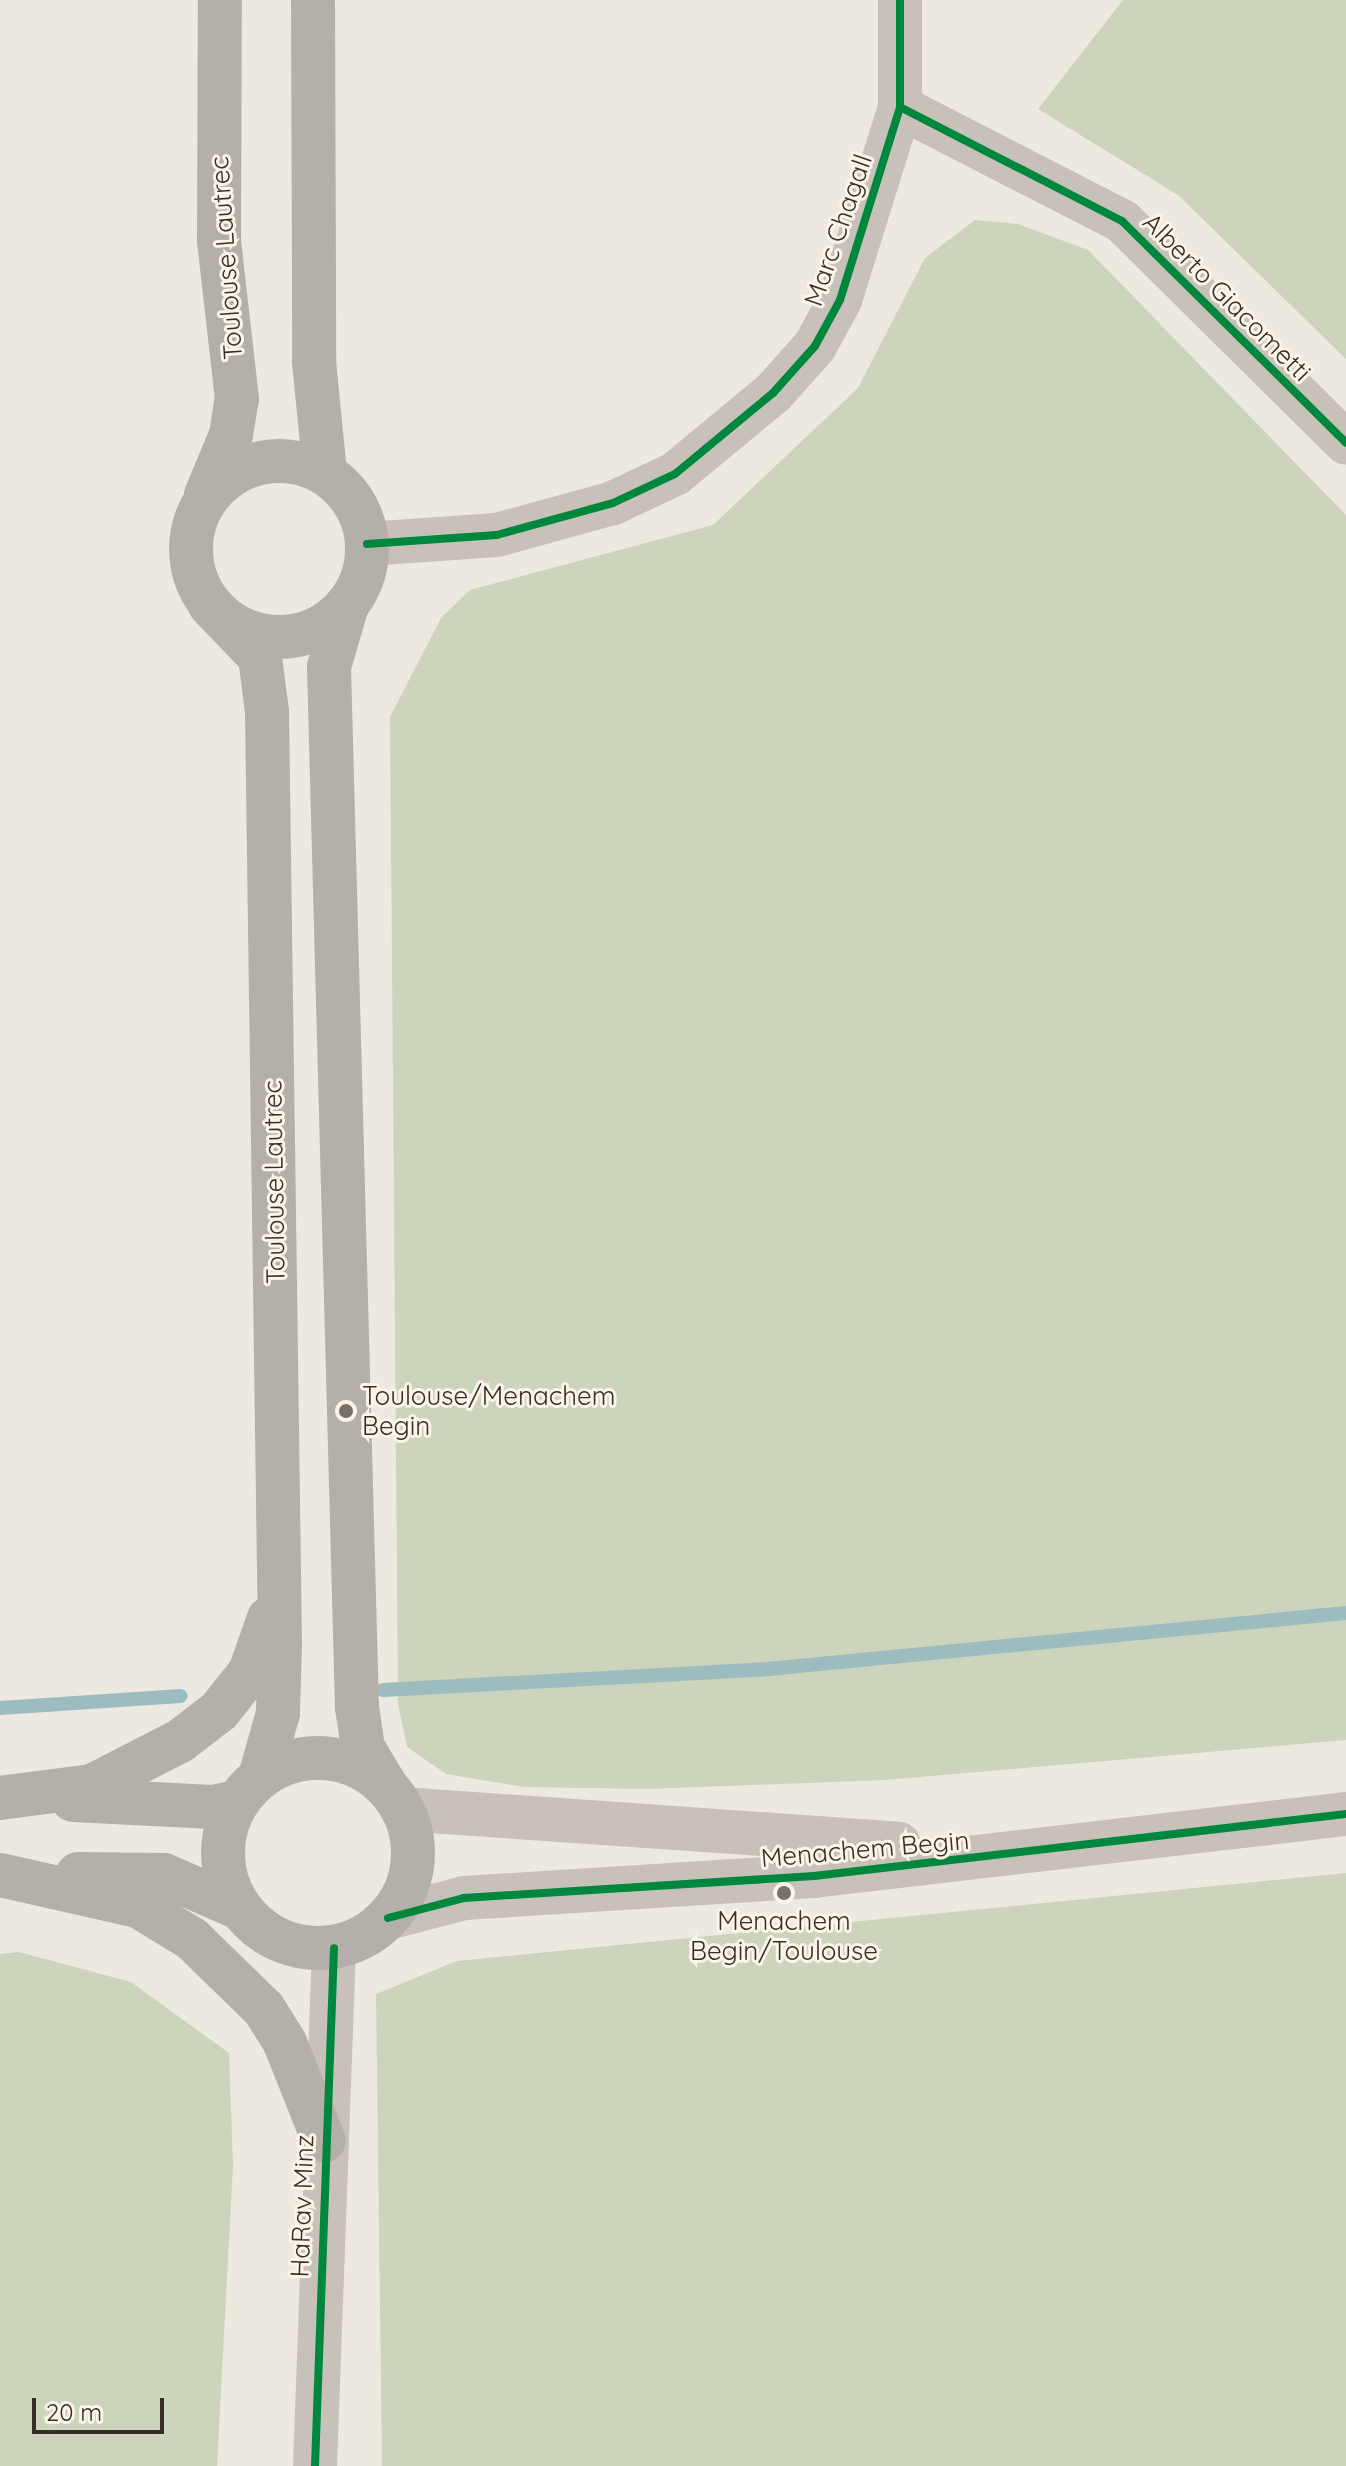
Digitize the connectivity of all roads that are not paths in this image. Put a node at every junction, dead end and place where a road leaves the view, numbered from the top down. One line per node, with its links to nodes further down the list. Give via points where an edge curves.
1 (220, 0): 7 (main road, Toulouse Lautrec, via 219,241 237,399 231,435)
2 (313, 0): 6 (main road, via 314,362)
3 (900, 0): 4 (street, Marc Chagall)
4 (900, 107): 5 (street, Alberto Giacometti, via 1122,221); 8 (street, Marc Chagall, via 840,300 815,346 730,429 675,474 613,503 497,535)
5 (1346, 443)
6 (325, 473): 7 (main road, via 269,460 241,468 217,485); 8 (main road, via 361,516)
7 (200, 509): 9 (main road, via 191,558)
8 (367, 544): 10 (main road, via 366,566)
9 (210, 605): 10 (main road, via 229,622 278,637 304,634); 11 (main road, Toulouse Lautrec, via 260,657 267,712)
10 (347, 605): 13 (main road, via 329,667 357,1707 363,1748)
11 (279, 1589): 12 (main road, Toulouse Lautrec, via 278,1713); 14 (main road, via 250,1672 219,1711 180,1741 92,1786)
12 (249, 1790): 13 (main road, via 312,1757 364,1769); 14 (main road, via 213,1807); 18 (main road, via 223,1844 228,1888)
13 (394, 1797): 16 (street, Menachem Begin, via 860,1844); 19 (main road, via 413,1864)
14 (0, 1798)
15 (1346, 1814): 16 (street, Menachem Begin)
16 (1078, 1848): 19 (street, Menachem Begin, via 814,1876 464,1898)
17 (0, 1875): 18 (main road, via 164,1875); 21 (main road, via 138,1906 192,1939 264,2009 285,2043)
18 (239, 1908): 20 (main road, via 280,1942)
19 (388, 1918): 20 (main road, via 364,1938)
20 (334, 1948): 21 (street, HaRav Minz)
21 (324, 2141): 22 (street, HaRav Minz)
22 (315, 2466)

